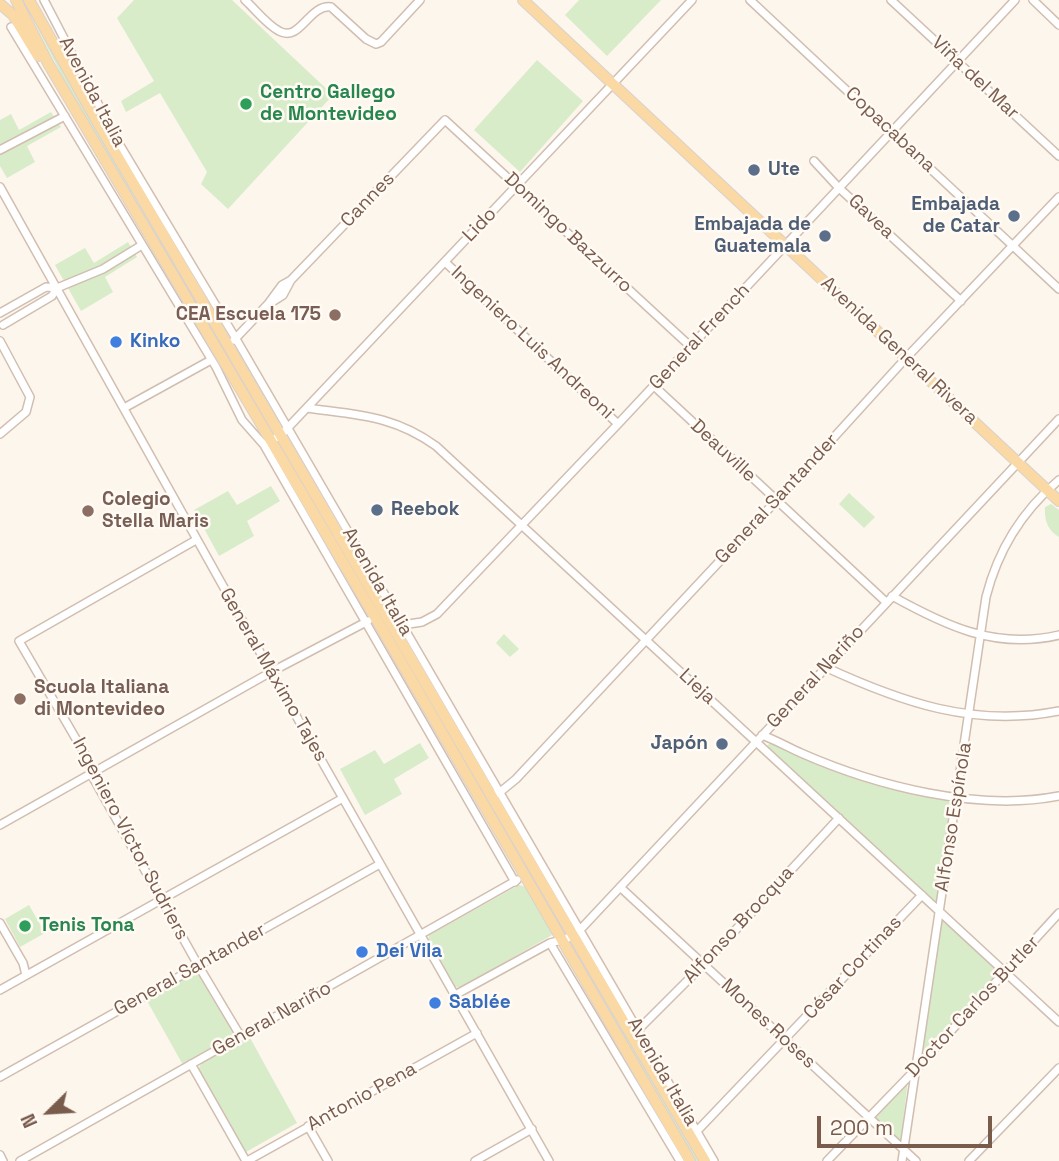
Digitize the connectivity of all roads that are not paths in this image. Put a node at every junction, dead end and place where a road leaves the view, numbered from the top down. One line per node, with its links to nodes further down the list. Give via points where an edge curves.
1 (16, 0): 16 (main road, Avenida Italia)
2 (29, 0): 20 (main road, Avenida Italia)
3 (44, 0): 20 (street, Avenida Italia, via 97,99)
4 (245, 0): 5 (street, via 283,33 294,31 316,9 326,6 372,43 381,42)
5 (420, 0)
6 (523, 0): 17 (main road, Avenida General Rivera)
7 (692, 0): 17 (street, Lido)
8 (751, 0): 21 (street, Copacabana)
9 (891, 0): 15 (street, Viña del Mar)
10 (1014, 0): 15 (street, General French)
11 (1033, 0): 13 (street)
12 (0, 4): 16 (main road)
13 (1059, 25)
14 (11, 27): 18 (street, Avenida Italia)
15 (957, 61): 21 (street, General French); 23 (street, Viña del Mar)
16 (49, 65): 48 (main road, Avenida Italia)
17 (613, 84): 25 (street, Lido); 30 (main road, Avenida General Rivera)
18 (65, 116): 22 (street); 29 (street, Avenida Italia)
19 (445, 120): 25 (street, Domingo Bazzurro); 38 (street, Cannes, via 291,280 283,295 268,304)
20 (102, 121): 38 (main road, Avenida Italia)
21 (891, 131): 27 (street, General French); 31 (street, Copacabana)
22 (0, 150)
23 (1059, 156)
24 (814, 162): 27 (street, Gavea)
25 (518, 186): 32 (street, Lido); 39 (street, Domingo Bazzurro)
26 (0, 187): 33 (street, General Máximo Tajes)
27 (838, 187): 30 (street, General French); 35 (street, Gavea)
28 (1059, 197): 31 (street, General Santander)
29 (142, 245): 33 (street, via 103,269); 41 (street, Avenida Italia)
30 (785, 245): 39 (street, General French); 40 (main road, Avenida General Rivera)
31 (1013, 246): 34 (street, Copacabana); 35 (street, General Santander)
32 (445, 262): 44 (street, Lido); 46 (street, Ingeniero Luis Andreoni)
33 (57, 288): 36 (street, via 52,296); 36 (street, via 46,288); 43 (street, General Máximo Tajes)
34 (1059, 289)
35 (961, 300): 40 (street, General Santander)
36 (1, 322)
37 (0, 341): 47 (street, via 30,397 26,412)
38 (232, 342): 48 (main road, Avenida Italia)
39 (690, 346): 42 (street, General French)
40 (906, 358): 49 (main road, Avenida General Rivera); 52 (street, General Santander)
41 (211, 360): 43 (street); 48 (street, Avenida Italia, via 242,420)
42 (654, 386): 46 (street, General French); 52 (street, Deauville)
43 (124, 408): 55 (street, General Máximo Tajes)
44 (307, 408): 48 (street, Lido); 54 (street, Lieja, via 370,416 412,430 451,458)
45 (1059, 419): 49 (street, General Nariño)
46 (618, 425): 54 (street, General French)
47 (0, 433)
48 (276, 438): 57 (main road, Avenida Italia); 58 (street, Avenida Italia); 69 (main road, Avenida Italia)
49 (1018, 463): 51 (main road, Avenida General Rivera); 56 (street, General Nariño)
50 (1059, 480): 51 (street, Alfonso Espínola)
51 (1047, 490): 53 (main road, Avenida General Rivera); 60 (street, Alfonso Espínola, via 1001,553 988,588)
52 (776, 501): 56 (street, Deauville); 61 (street, General Santander)
53 (1059, 501)
54 (523, 524): 58 (street, General French, via 437,614); 61 (street, Lieja)
55 (197, 540): 63 (street, General Máximo Tajes); 68 (street, Ingeniero Víctor Sudriers, via 19,641 90,763)
56 (889, 599): 60 (street, Deauville); 62 (street, General Nariño)
57 (371, 619): 63 (street); 76 (main road, Avenida Italia)
58 (402, 625): 69 (street, Avenida Italia)
59 (1059, 635): 60 (street, Deauville, via 1024,640)
60 (980, 636): 65 (street, Alfonso Espínola)
61 (646, 639): 67 (street, Lieja); 69 (street, General Santander, via 516,779)
62 (825, 667): 65 (street, via 893,697); 66 (street, General Nariño)
63 (271, 672): 68 (street); 72 (street, General Máximo Tajes)
64 (1059, 711): 65 (street)
65 (970, 715): 71 (street, Alfonso Espínola)
66 (762, 735): 67 (street, General Nariño); 71 (street, via 856,774)
67 (756, 742): 73 (street, Lieja); 77 (street, General Nariño)
68 (91, 774): 74 (street); 79 (street, Ingeniero Víctor Sudriers)
69 (495, 794): 82 (main road, Avenida Italia); 85 (street, Avenida Italia, via 565,902)
70 (1059, 796): 71 (street, via 1003,802)
71 (957, 797): 80 (street, Alfonso Espínola)
72 (344, 798): 75 (street, General Máximo Tajes); 79 (street)
73 (839, 818): 78 (street, Lieja); 89 (street, Alfonso Brocqua)
74 (0, 825)
75 (380, 863): 86 (street, General Máximo Tajes); 90 (street, General Santander)
76 (520, 879): 84 (main road, Avenida Italia); 86 (street, General Nariño)
77 (620, 887): 85 (street, General Nariño); 89 (street, Mones Roses)
78 (922, 895): 80 (street, Lieja); 99 (street, César Cortinas)
79 (161, 900): 90 (street, Ingeniero Víctor Sudriers); 92 (street)
80 (939, 911): 91 (street, Lieja); 102 (street, Alfonso Espínola)
81 (1059, 913): 91 (street, Doctor Carlos Butler)
82 (563, 918): 84 (street); 85 (main road, Avenida Italia)
83 (0, 923): 92 (street)
84 (552, 924): 87 (main road, Avenida Italia)
85 (576, 933): 87 (street); 96 (street, Avenida Italia); 118 (main road, Avenida Italia)
86 (421, 934): 94 (street, General Máximo Tajes); 98 (street, General Nariño)
87 (562, 941): 88 (street); 117 (main road, Avenida Italia)
88 (550, 943): 94 (street); 116 (street, Avenida Italia)
89 (704, 964): 96 (street, Alfonso Brocqua); 99 (street, Mones Roses)
90 (198, 965): 98 (street, Ingeniero Víctor Sudriers); 103 (street, General Santander)
91 (1005, 971): 95 (street, Lieja); 102 (street, Doctor Carlos Butler)
92 (26, 975): 93 (street)
93 (0, 990)
94 (455, 995): 97 (street, General Máximo Tajes)
95 (1059, 1022)
96 (638, 1030): 107 (street, Avenida Italia)
97 (477, 1033): 105 (street, Antonio Pena); 106 (street, General Máximo Tajes)
98 (241, 1037): 100 (street, General Nariño)
99 (785, 1040): 104 (street, Mones Roses); 107 (street, César Cortinas)
100 (191, 1064): 111 (street, General Nariño); 112 (street)
101 (1059, 1068): 123 (street)
102 (915, 1070): 104 (street, Doctor Carlos Butler); 108 (street, Alfonso Espínola)
103 (0, 1077)
104 (869, 1118): 108 (street, Mones Roses); 120 (street, Doctor Carlos Butler)
105 (308, 1126): 112 (street, Antonio Pena); 113 (street)
106 (532, 1129): 114 (street); 115 (street, General Máximo Tajes)
107 (697, 1131): 119 (street, Avenida Italia)
108 (904, 1149): 121 (street, Alfonso Espínola); 122 (street, Mones Roses)
109 (0, 1155): 110 (street)
110 (3, 1161)
111 (20, 1161)
112 (246, 1161)
113 (328, 1161)
114 (475, 1161)
115 (549, 1161)
116 (680, 1161)
117 (690, 1161)
118 (705, 1161)
119 (715, 1161)
120 (827, 1161)
121 (902, 1161)
122 (916, 1161)
123 (969, 1161)

